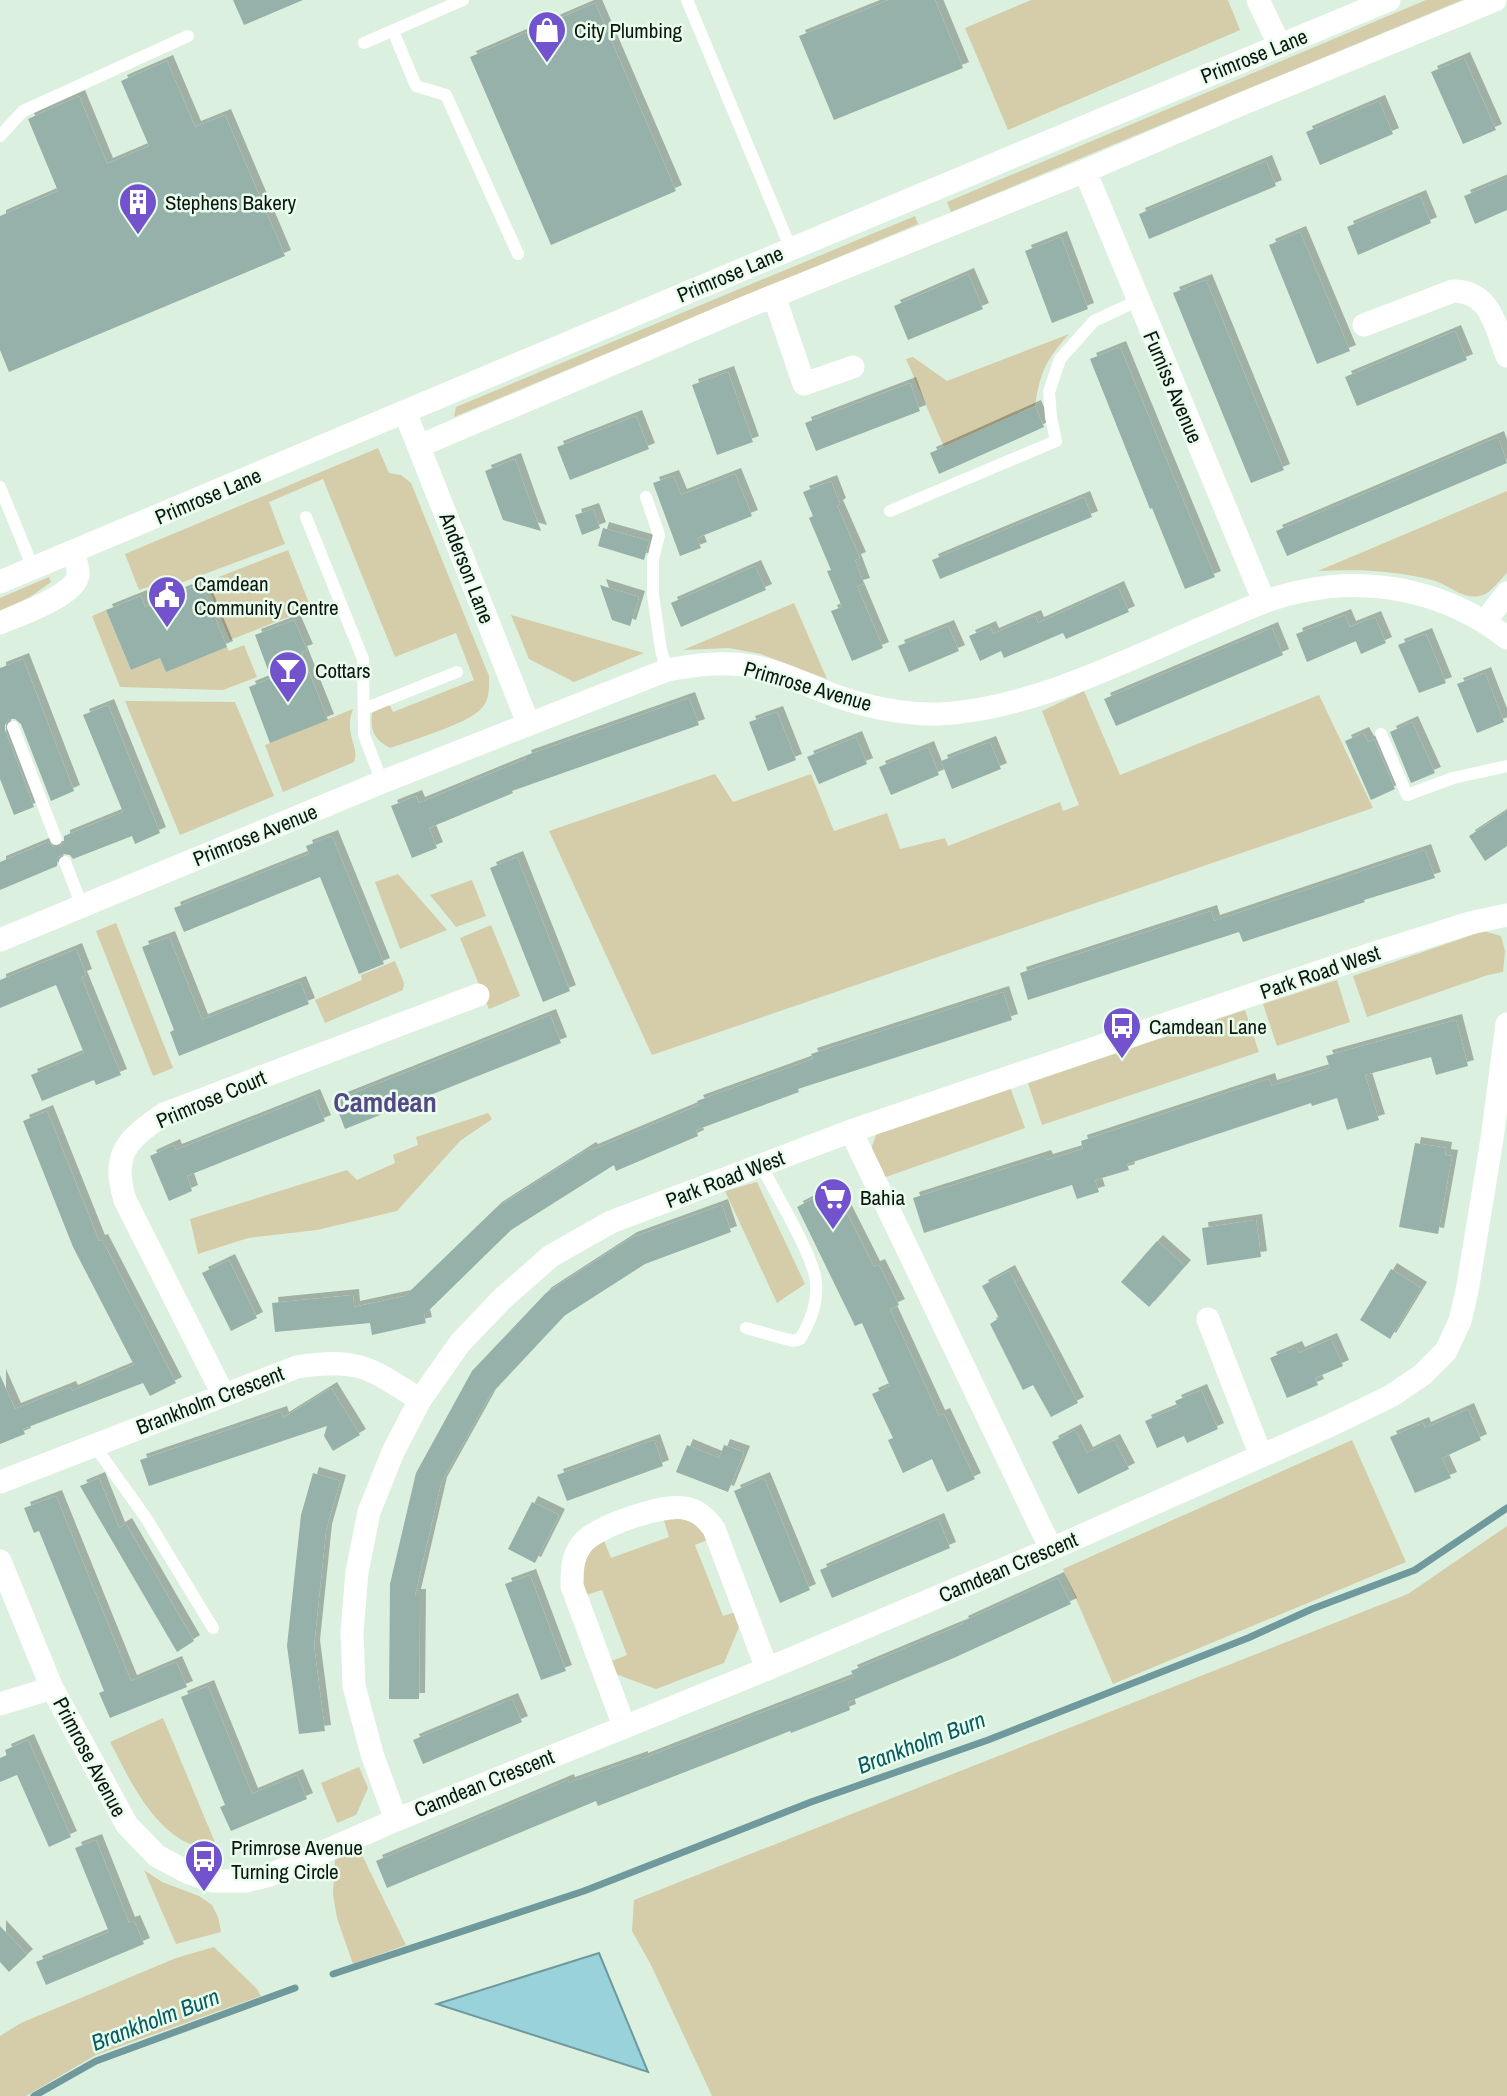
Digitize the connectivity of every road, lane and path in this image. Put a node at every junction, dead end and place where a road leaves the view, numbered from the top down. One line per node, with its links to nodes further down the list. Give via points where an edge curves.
1 (463, 0): 6 (lane)
2 (687, 0): 14 (lane)
3 (1258, 0): 9 (street)
4 (1389, 0): 9 (street, Primrose Lane)
5 (1495, 0): 11 (street, Primrose Lane)
6 (393, 31): 8 (lane); 15 (lane, via 416,86 446,95)
7 (188, 36): 10 (lane, via 23,111)
8 (364, 43)
9 (1279, 46): 12 (street, Primrose Lane)
10 (0, 136)
11 (1085, 171): 13 (street, Primrose Lane); 17 (street, Furniss Avenue)
12 (926, 192): 13 (street); 14 (street, Primrose Lane)
13 (941, 229): 16 (street, Primrose Lane)
14 (791, 249): 21 (street, Primrose Lane)
15 (518, 254)
16 (774, 296): 20 (street, via 804,384); 22 (street, Primrose Lane)
17 (1137, 301): 25 (lane, via 1094,321 1060,359 1049,392 1056,441); 31 (street, Furniss Avenue)
18 (1364, 325): 19 (street, via 1453,291 1466,291 1487,306)
19 (1507, 356)
20 (853, 367)
21 (405, 412): 22 (street, Anderson Lane); 27 (street, Primrose Lane)
22 (419, 446): 38 (street, Anderson Lane)
23 (0, 487): 28 (lane)
24 (646, 497): 35 (lane, via 659,535 653,559 653,595)
25 (890, 511)
26 (306, 517): 37 (lane, via 363,659)
27 (73, 553): 28 (street, Primrose Lane); 33 (street, via 78,574 73,585)
28 (33, 569): 29 (street, Primrose Lane)
29 (0, 582)
30 (1507, 593): 32 (street)
31 (1264, 601): 32 (street, Primrose Avenue, via 1304,590 1388,588 1439,598); 35 (street, Primrose Avenue, via 1098,672 1022,700 977,710 938,714 893,711 753,666 712,663)
32 (1485, 621): 34 (street, Primrose Avenue)
33 (0, 623)
34 (1507, 638)
35 (667, 670): 38 (street, Primrose Avenue)
36 (457, 672): 37 (lane)
37 (364, 709): 42 (lane, via 365,735)
38 (528, 723): 42 (street, Primrose Avenue)
39 (13, 727): 43 (lane)
40 (1381, 734): 41 (lane, via 1407,795 1453,778)
41 (1507, 766)
42 (382, 782): 45 (street, Primrose Avenue)
43 (56, 839)
44 (65, 862): 45 (lane)
45 (82, 906): 47 (street, Primrose Avenue)
46 (1507, 915): 50 (street, Park Road West, via 1353,960)
47 (0, 940)
48 (478, 995): 54 (street, Primrose Court, via 164,1114 136,1134 122,1156 119,1180 124,1200)
49 (1507, 1024): 57 (street, Camdean Crescent, via 1467,1291 1446,1351 1391,1396)
50 (851, 1131): 51 (street, Park Road West); 59 (street)
51 (761, 1165): 53 (lane, via 808,1258 816,1280 816,1301 800,1339); 55 (street, Park Road West, via 611,1222 551,1256 460,1343)
52 (1208, 1320): 57 (street)
53 (746, 1328)
54 (223, 1394): 55 (street, Brankholm Crescent, via 324,1362 354,1363 375,1371); 56 (street, Brankholm Crescent)
55 (420, 1400): 66 (street, Park Road West, via 369,1512 352,1632 354,1686)
56 (94, 1444): 58 (street, Brankholm Crescent); 61 (lane)
57 (1261, 1456): 59 (street, Camdean Crescent)
58 (0, 1482)
59 (1051, 1549): 62 (street, Camdean Crescent)
60 (0, 1561): 63 (street, Primrose Avenue)
61 (213, 1628)
62 (767, 1670): 65 (street, Camdean Crescent); 65 (street, via 714,1529 703,1515 666,1507 597,1531 582,1544 572,1563 572,1586)
63 (52, 1688): 64 (street); 67 (street, Primrose Avenue, via 127,1825 157,1856 212,1881)
64 (0, 1704)
65 (624, 1726): 66 (street, Camdean Crescent)
66 (396, 1820): 67 (street, Camdean Crescent)
67 (246, 1881)

